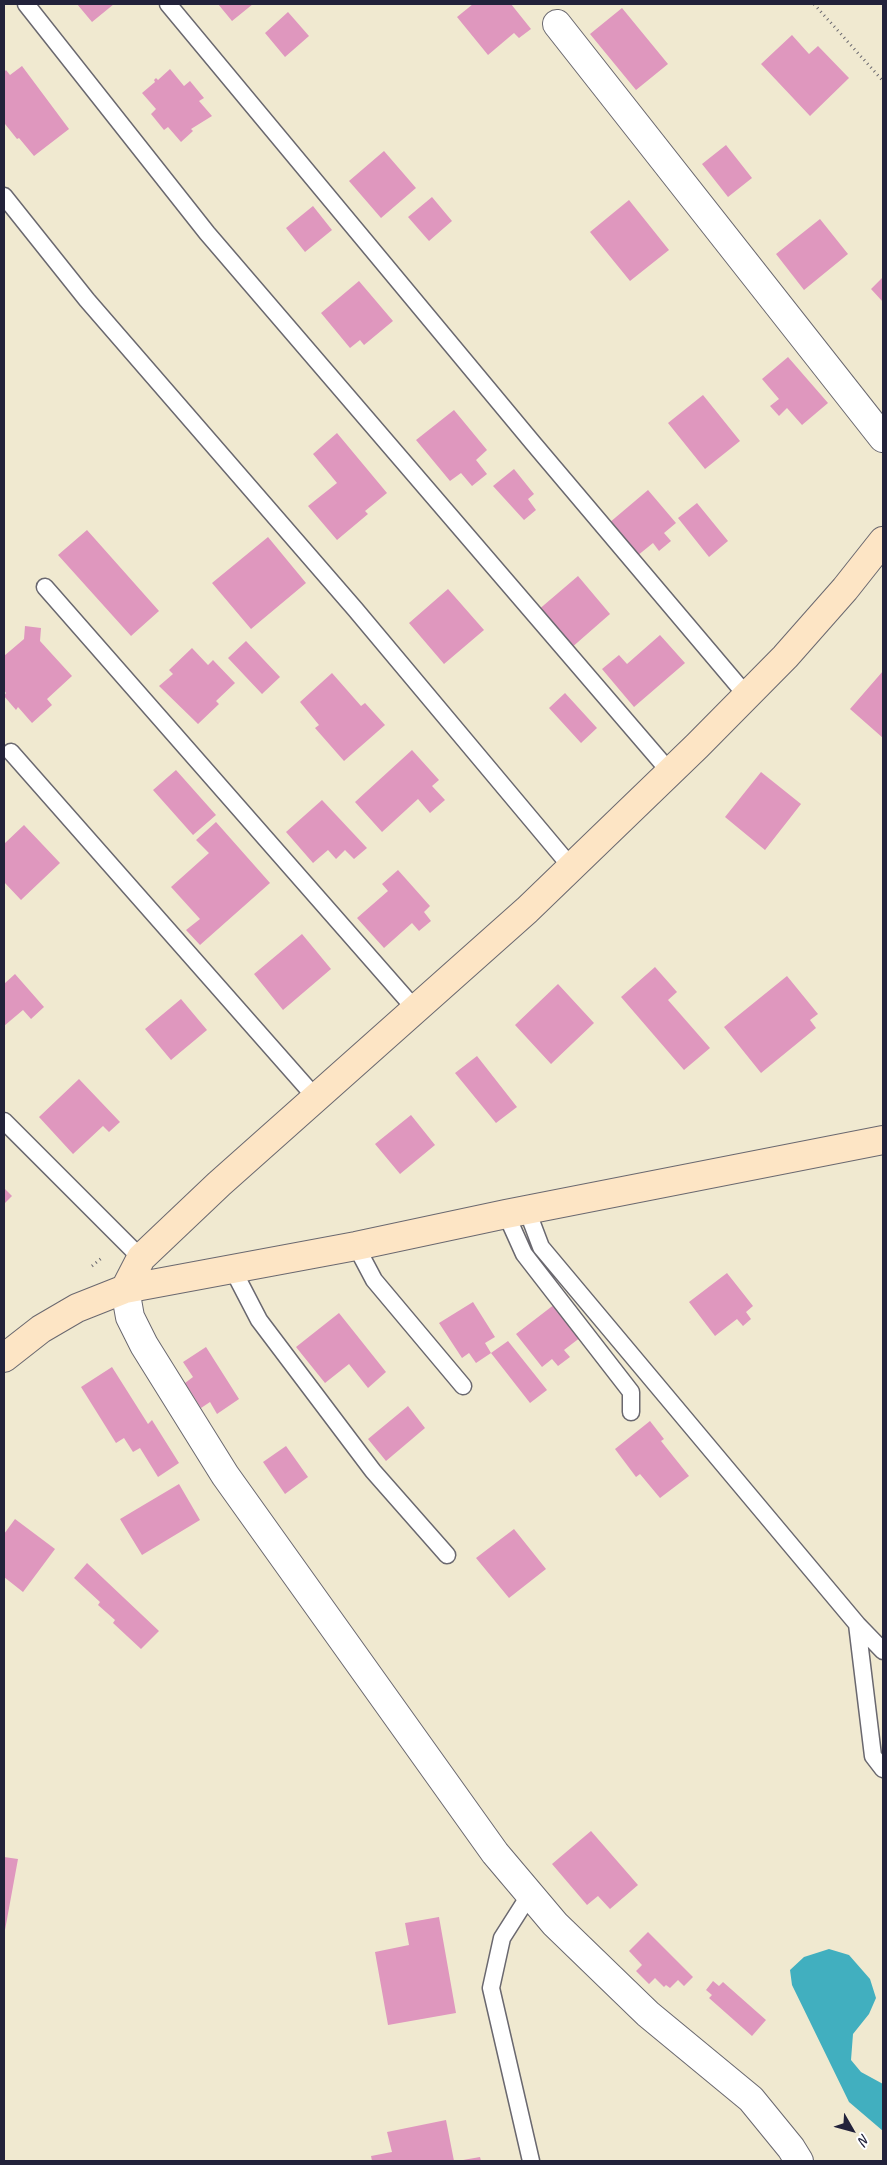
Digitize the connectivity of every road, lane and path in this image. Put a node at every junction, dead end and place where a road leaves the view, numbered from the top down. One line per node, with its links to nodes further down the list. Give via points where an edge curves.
1 (26, 4): 12 (lane, via 207,233)
2 (168, 4): 10 (lane, via 532,444)
3 (814, 4): 5 (path)
4 (557, 24): 7 (street)
5 (883, 81)
6 (4, 196): 13 (lane, via 87,300 356,609)
7 (883, 438)
8 (883, 541): 10 (street, via 839,596)
9 (45, 587): 14 (lane)
10 (747, 696): 12 (street)
11 (11, 752): 15 (lane)
12 (670, 772): 13 (street)
13 (572, 868): 14 (street)
14 (416, 1010): 15 (street)
15 (316, 1098): 20 (street)
16 (4, 1120): 20 (lane)
17 (883, 1140): 18 (street)
18 (516, 1212): 19 (street); 25 (lane, via 524,1254 630,1392); 27 (lane)
19 (356, 1246): 21 (street); 24 (lane, via 374,1280)
20 (141, 1258): 22 (street)
21 (233, 1270): 22 (street); 26 (lane, via 258,1320 373,1471)
22 (125, 1289): 23 (street, via 77,1308 40,1329); 30 (street, via 130,1317 144,1345 225,1475 495,1853)
23 (4, 1358)
24 (463, 1386)
25 (631, 1412)
26 (447, 1555)
27 (857, 1624): 28 (lane); 29 (lane, via 873,1756)
28 (883, 1651)
29 (883, 1769)
30 (530, 1894): 31 (lane, via 502,1938 491,1988); 32 (street, via 555,1924 648,2014 751,2099)
31 (531, 2161)
32 (798, 2161)

